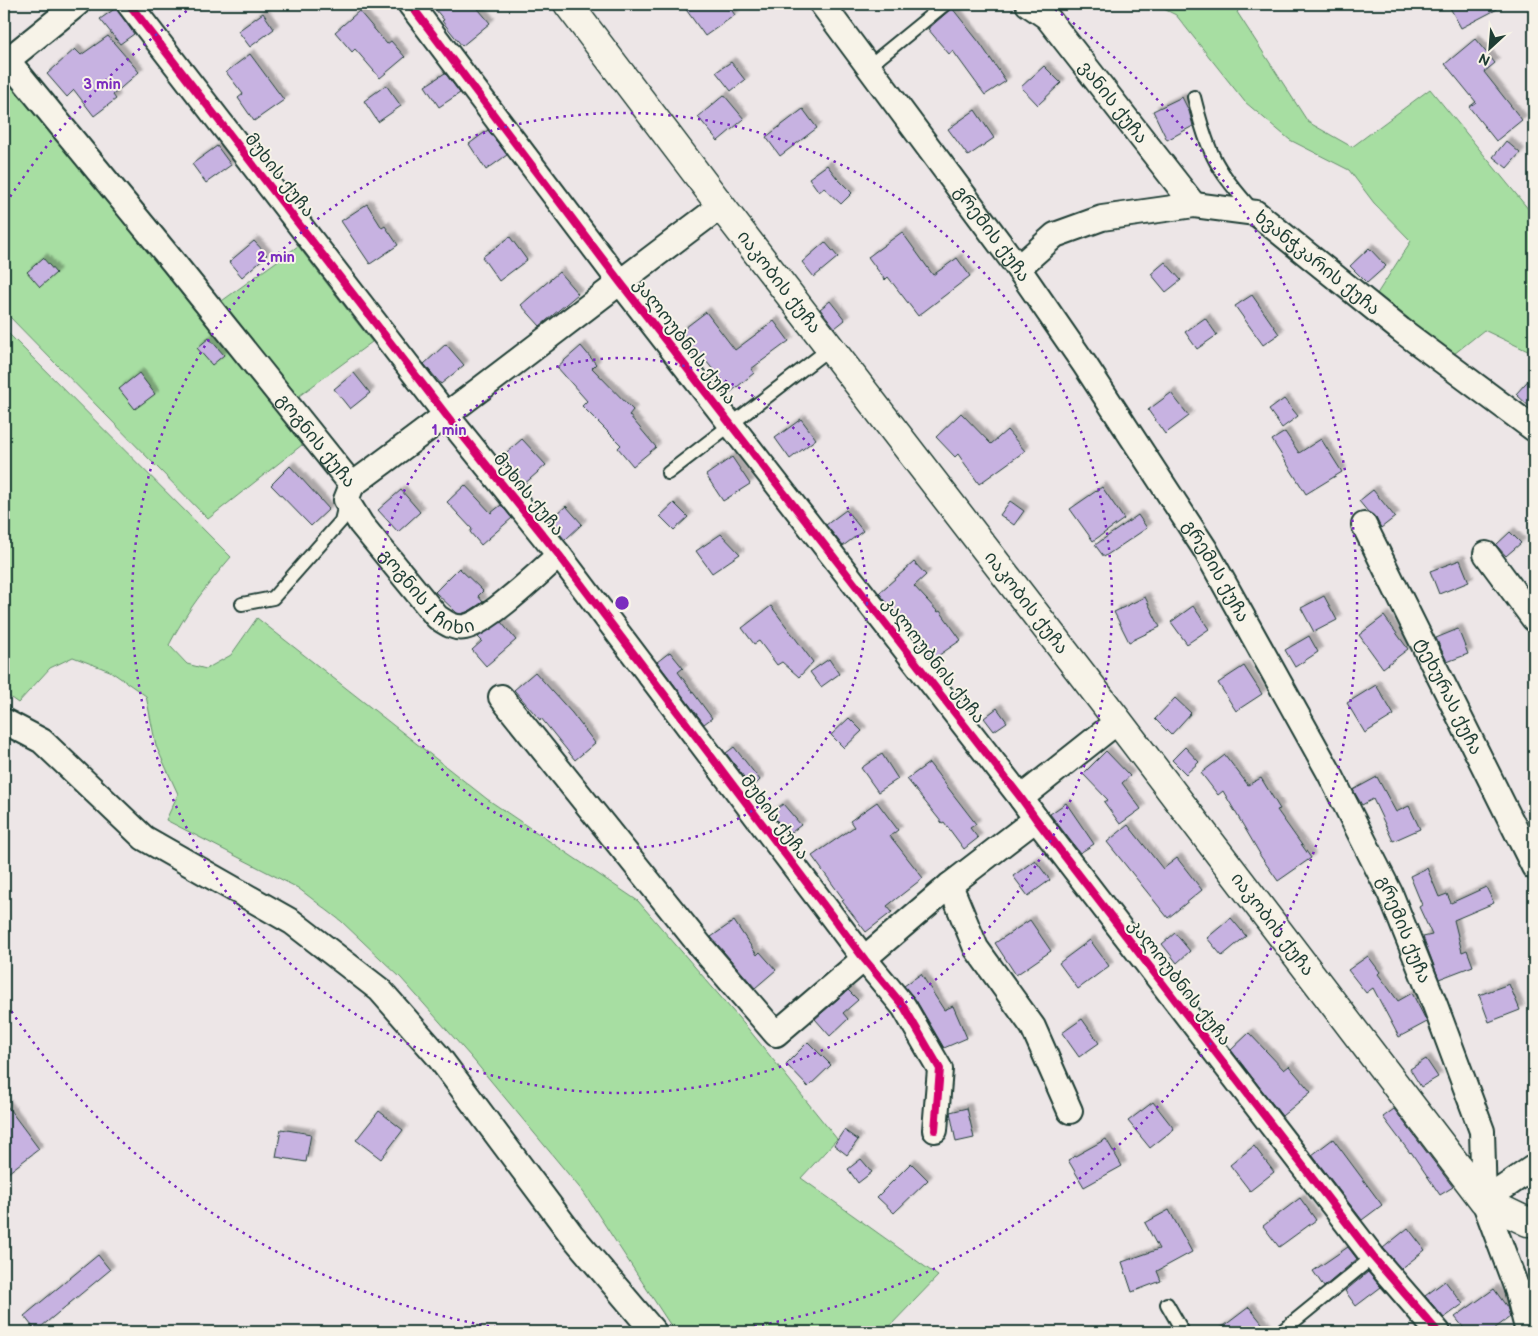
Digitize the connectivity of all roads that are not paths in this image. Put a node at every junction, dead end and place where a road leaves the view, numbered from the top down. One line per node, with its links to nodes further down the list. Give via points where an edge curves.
1 (77, 4): 8 (street, გოგნის ქუჩა)
2 (129, 4): 17 (street, მუხის ქუჩა)
3 (410, 4): 15 (street, კალოუბნის ქუჩა)
4 (568, 4): 12 (street, იაკობის ქუჩა)
5 (822, 4): 9 (street, გრემის ქუჩა)
6 (945, 4): 9 (lane)
7 (1028, 4): 11 (street, ვანის ქუჩა, via 1047,17)
8 (6, 62): 21 (street, გოგნის ქუჩა, via 174,263)
9 (869, 66): 14 (street, გრემის ქუჩა)
10 (1194, 97): 13 (lane, via 1214,158 1233,188)
11 (1194, 205): 13 (street, ხვანჭკარის ქუჩა); 14 (street, ხვანჭკარის ქუჩა, via 1102,218 1055,235)
12 (721, 206): 15 (street, გოგნის ქუჩა); 16 (street, იაკობის ქუჩა)
13 (1256, 213): 19 (street, ხვანჭკარის ქუჩა, via 1401,330)
14 (1018, 268): 38 (street, გრემის ქუჩა, via 1205,549 1330,774 1390,893 1482,1131)
15 (620, 282): 17 (street, გოგნის ქუჩა); 18 (street, კალოუბნის ქუჩა)
16 (830, 348): 18 (lane); 29 (street, იაკობის ქუჩა)
17 (447, 416): 21 (street, გოგნის ქუჩა); 24 (street, მუხის ქუჩა)
18 (731, 424): 20 (lane); 30 (street, კალოუბნის ქუჩა)
19 (1534, 429)
20 (668, 473)
21 (349, 493): 24 (street, გოგნის I ჩიხი, via 361,524 437,617 451,626 464,628 491,613); 25 (lane, via 342,521 273,598)
22 (1364, 525): 32 (street, ტეხურას ქუჩა)
23 (1486, 554): 26 (street)
24 (559, 556): 34 (street, მუხის ქუჩა)
25 (242, 604)
26 (1534, 619)
27 (502, 697): 34 (street, via 703,950 776,1034)
28 (4, 721): 43 (street, via 42,741 144,838 292,922 380,990 438,1056 571,1234)
29 (1118, 722): 30 (street); 38 (street, იაკობის ქუჩა)
30 (1021, 798): 31 (street, კალოუბნის ქუჩა)
31 (1036, 819): 33 (street); 40 (street, კალოუბნის ქუჩა)
32 (1534, 867)
33 (950, 885): 34 (street); 35 (street, via 976,948 1033,1027)
34 (865, 960): 36 (street, მუხის ქუჩა, via 904,1007 940,1069)
35 (1070, 1112)
36 (935, 1130)
37 (1534, 1167): 38 (street)
38 (1484, 1201): 39 (street); 41 (street, გრემის ქუჩა)
39 (1534, 1222)
40 (1373, 1257): 45 (lane); 46 (street, კალოუბნის ქუჩა)
41 (1526, 1293): 47 (street, გრემის ქუჩა)
42 (1167, 1304): 44 (lane)
43 (654, 1332)
44 (1183, 1332)
45 (1281, 1332)
46 (1438, 1332)
47 (1528, 1332)

